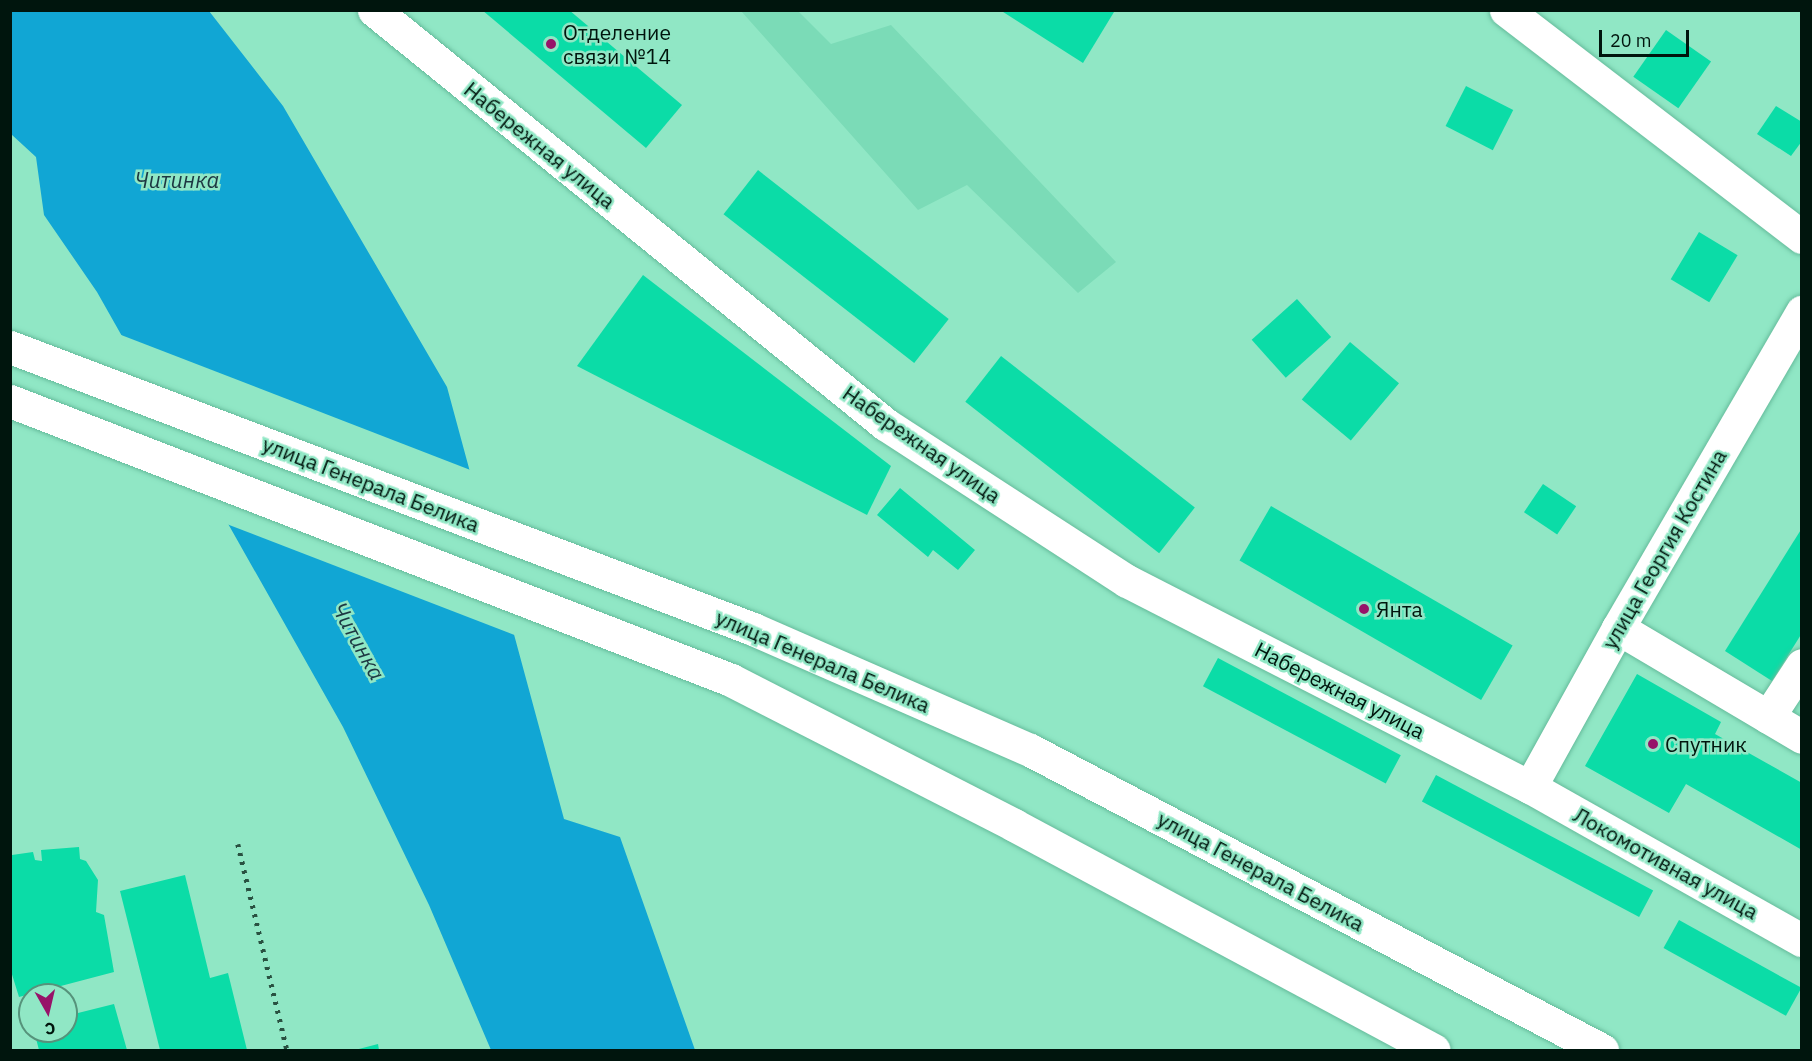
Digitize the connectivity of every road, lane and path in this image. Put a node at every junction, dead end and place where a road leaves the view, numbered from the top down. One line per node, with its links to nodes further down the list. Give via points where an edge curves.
1 (1506, 10): 3 (main road)
2 (382, 13): 11 (main road, Набережная улица, via 885,424 1127,581)
3 (1802, 237)
4 (1802, 312): 7 (main road, улица Георгия Костина)
5 (10, 347): 14 (main road, улица Генерала Белика, via 753,629 1030,750)
6 (10, 402): 13 (main road, via 731,680 1014,825)
7 (1618, 628): 9 (main road); 11 (main road, улица Георгия Костина)
8 (1802, 665): 9 (main road)
9 (1768, 717): 10 (main road)
10 (1802, 737)
11 (1530, 787): 12 (main road, Локомотивная улица)
12 (1802, 940)
13 (1434, 1050)
14 (1602, 1050)

